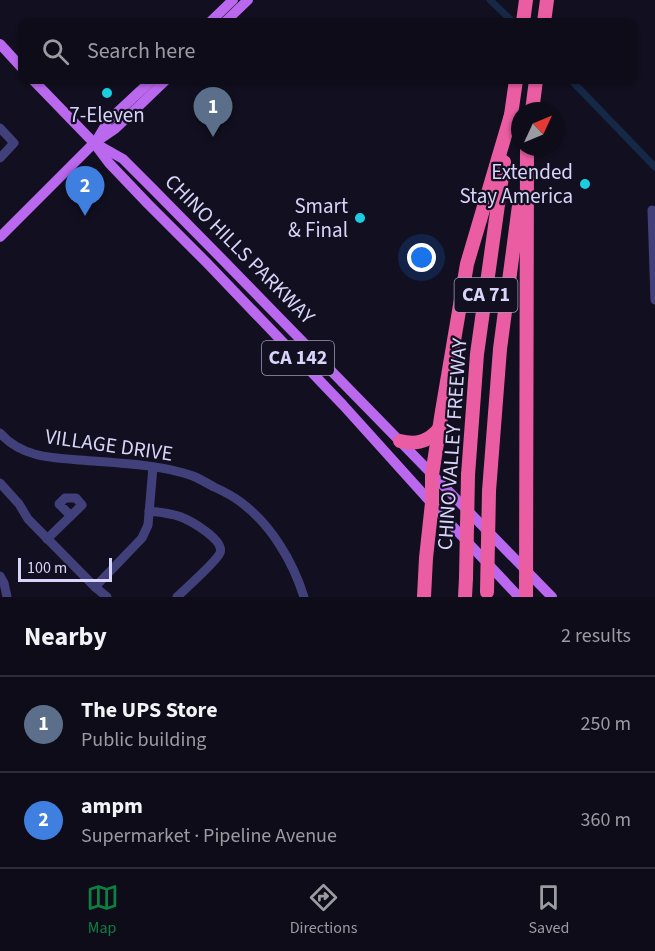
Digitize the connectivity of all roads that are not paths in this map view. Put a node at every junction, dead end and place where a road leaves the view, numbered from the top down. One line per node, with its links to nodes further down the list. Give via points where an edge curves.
1 (233, 0): 5 (main road)
2 (248, 0): 6 (main road)
3 (526, 0): 7 (highway)
4 (547, 0): 8 (highway)
5 (214, 18)
6 (229, 18)
7 (524, 18)
8 (545, 18)
9 (0, 44): 10 (main road)
10 (18, 64)
11 (37, 84): 20 (main road, CHINO HILLS PARKWAY / CA 142)
12 (148, 84): 20 (main road, via 108,121)
13 (162, 84): 20 (main road, via 116,128)
14 (515, 84): 16 (highway, CHINO VALLEY FREEWAY / CA 71)
15 (535, 84): 17 (highway)
16 (513, 102)
17 (533, 102)
18 (511, 115): 27 (highway, via 467,264); 46 (highway, CHINO VALLEY FREEWAY / CA 71, bridge, via 477,354 468,475)
19 (0, 128): 23 (street, via 14,143)
20 (94, 143): 25 (main road); 29 (main road, CHINO HILLS PARKWAY / CA 142, via 123,159); 33 (main road, CHINO HILLS PARKWAY / CA 142)
21 (526, 156): 40 (highway, CHINO VALLEY FREEWAY / CA 71, bridge, via 500,349 489,491)
22 (527, 156): 37 (highway)
23 (0, 158)
24 (652, 210): 26 (street)
25 (0, 237)
26 (655, 300)
27 (439, 429): 29 (highway, via 426,441); 31 (highway)
28 (0, 433): 30 (street, VILLAGE DRIVE, via 15,446 41,457)
29 (400, 441): 31 (main road, CHINO HILLS PARKWAY / CA 142)
30 (153, 467): 34 (street); 44 (street, VILLAGE DRIVE, via 194,476 242,503 276,539)
31 (432, 475): 33 (highway); 37 (main road, CHINO HILLS PARKWAY / CA 142)
32 (0, 483): 36 (street)
33 (432, 503): 45 (highway); 47 (main road, CHINO HILLS PARKWAY / CA 142)
34 (148, 511): 39 (street, via 148,525 142,538); 43 (street, via 181,517 215,538 220,547 215,560)
35 (71, 516): 36 (street)
36 (47, 539): 39 (street)
37 (525, 568): 48 (highway); 49 (main road, CHINO HILLS PARKWAY)
38 (0, 576): 41 (street)
39 (95, 587): 42 (street)
40 (487, 594)
41 (7, 597)
42 (107, 597)
43 (177, 597)
44 (304, 597)
45 (424, 597)
46 (465, 597)
47 (519, 597)
48 (526, 597)
49 (552, 597)

